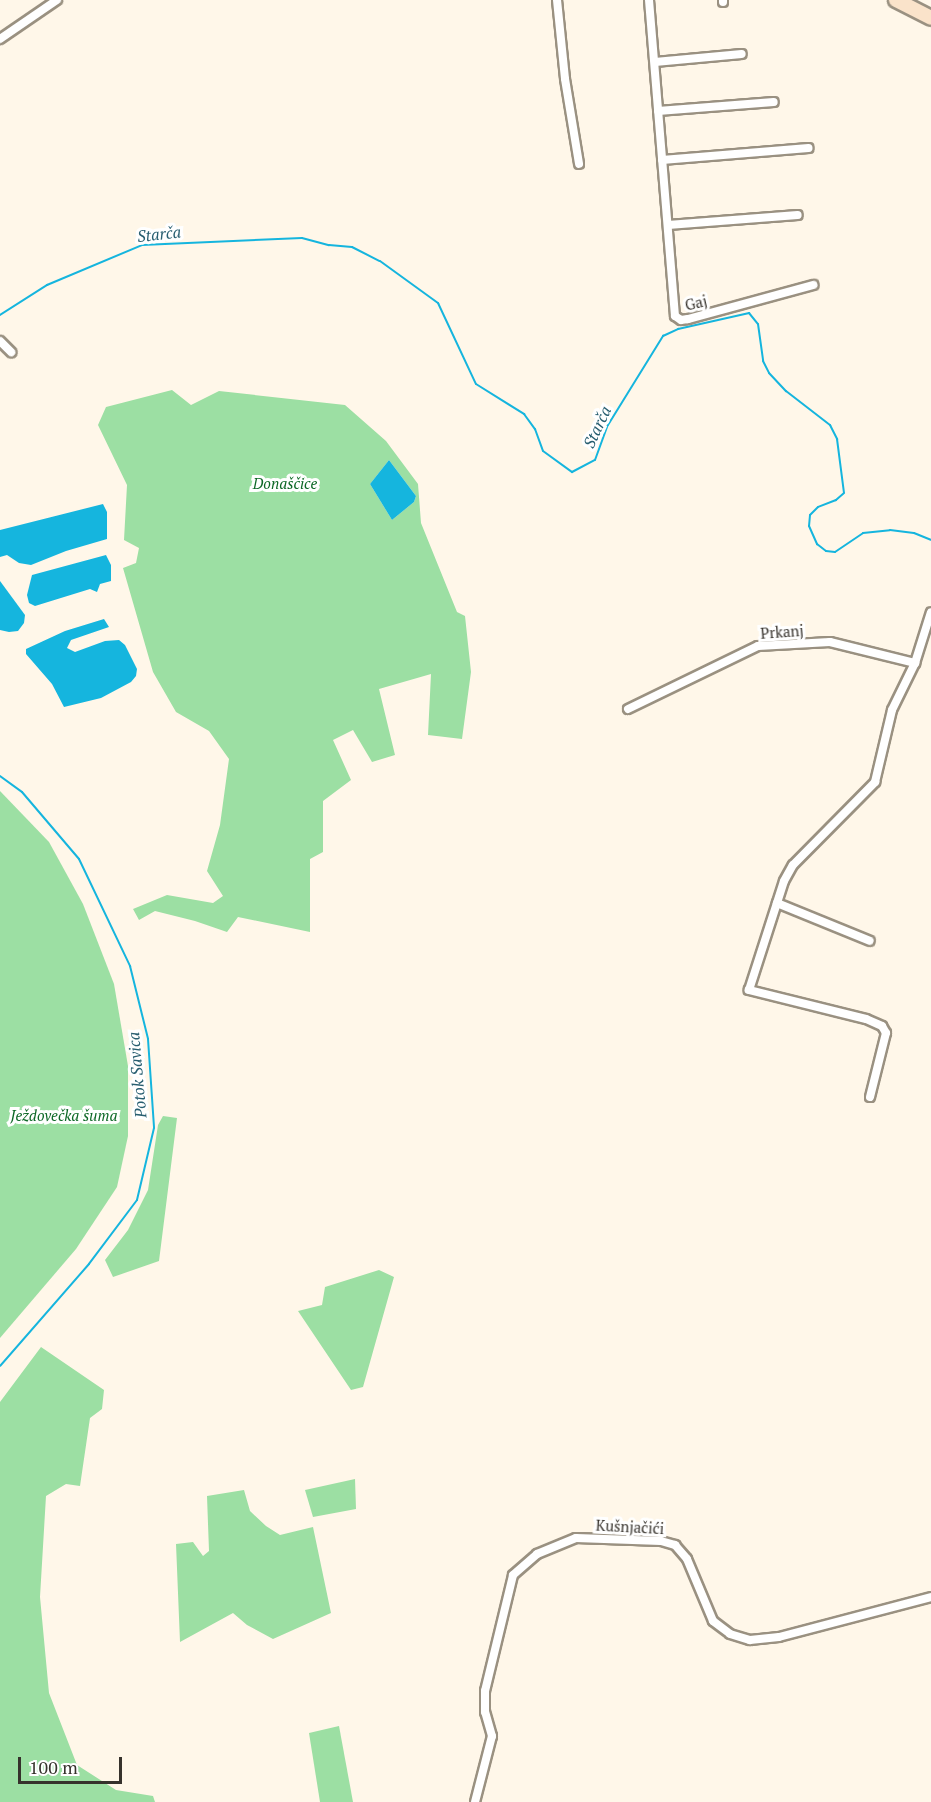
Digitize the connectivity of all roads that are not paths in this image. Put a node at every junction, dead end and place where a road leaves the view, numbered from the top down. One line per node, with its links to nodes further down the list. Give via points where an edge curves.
1 (557, 0): 13 (street)
2 (649, 0): 8 (street, Gaj)
3 (896, 0): 5 (main road)
4 (51, 2): 6 (street)
5 (931, 18)
6 (0, 39)
7 (742, 54): 8 (street)
8 (655, 62): 10 (street, Gaj)
9 (774, 102): 10 (street)
10 (658, 111): 12 (street, Gaj)
11 (809, 148): 12 (street)
12 (663, 160): 15 (street, Gaj)
13 (579, 164)
14 (798, 215): 15 (street)
15 (668, 225): 16 (street, Gaj, via 677,319)
16 (813, 285)
17 (0, 341): 18 (street)
18 (11, 352)
19 (931, 612): 20 (street)
20 (915, 663): 21 (street, Prkanj, via 830,642 758,646); 22 (street, via 892,710 875,782 793,865)
21 (628, 709)
22 (777, 903): 23 (street); 24 (street, via 749,990 882,1026 886,1033)
23 (870, 941)
24 (870, 1097)
25 (931, 1597): 26 (street, Kušnjačići, via 779,1637 750,1640 730,1634 713,1621 687,1559 675,1545 661,1541 576,1538 537,1554 513,1575 485,1691 485,1712 492,1736)
26 (476, 1802)

